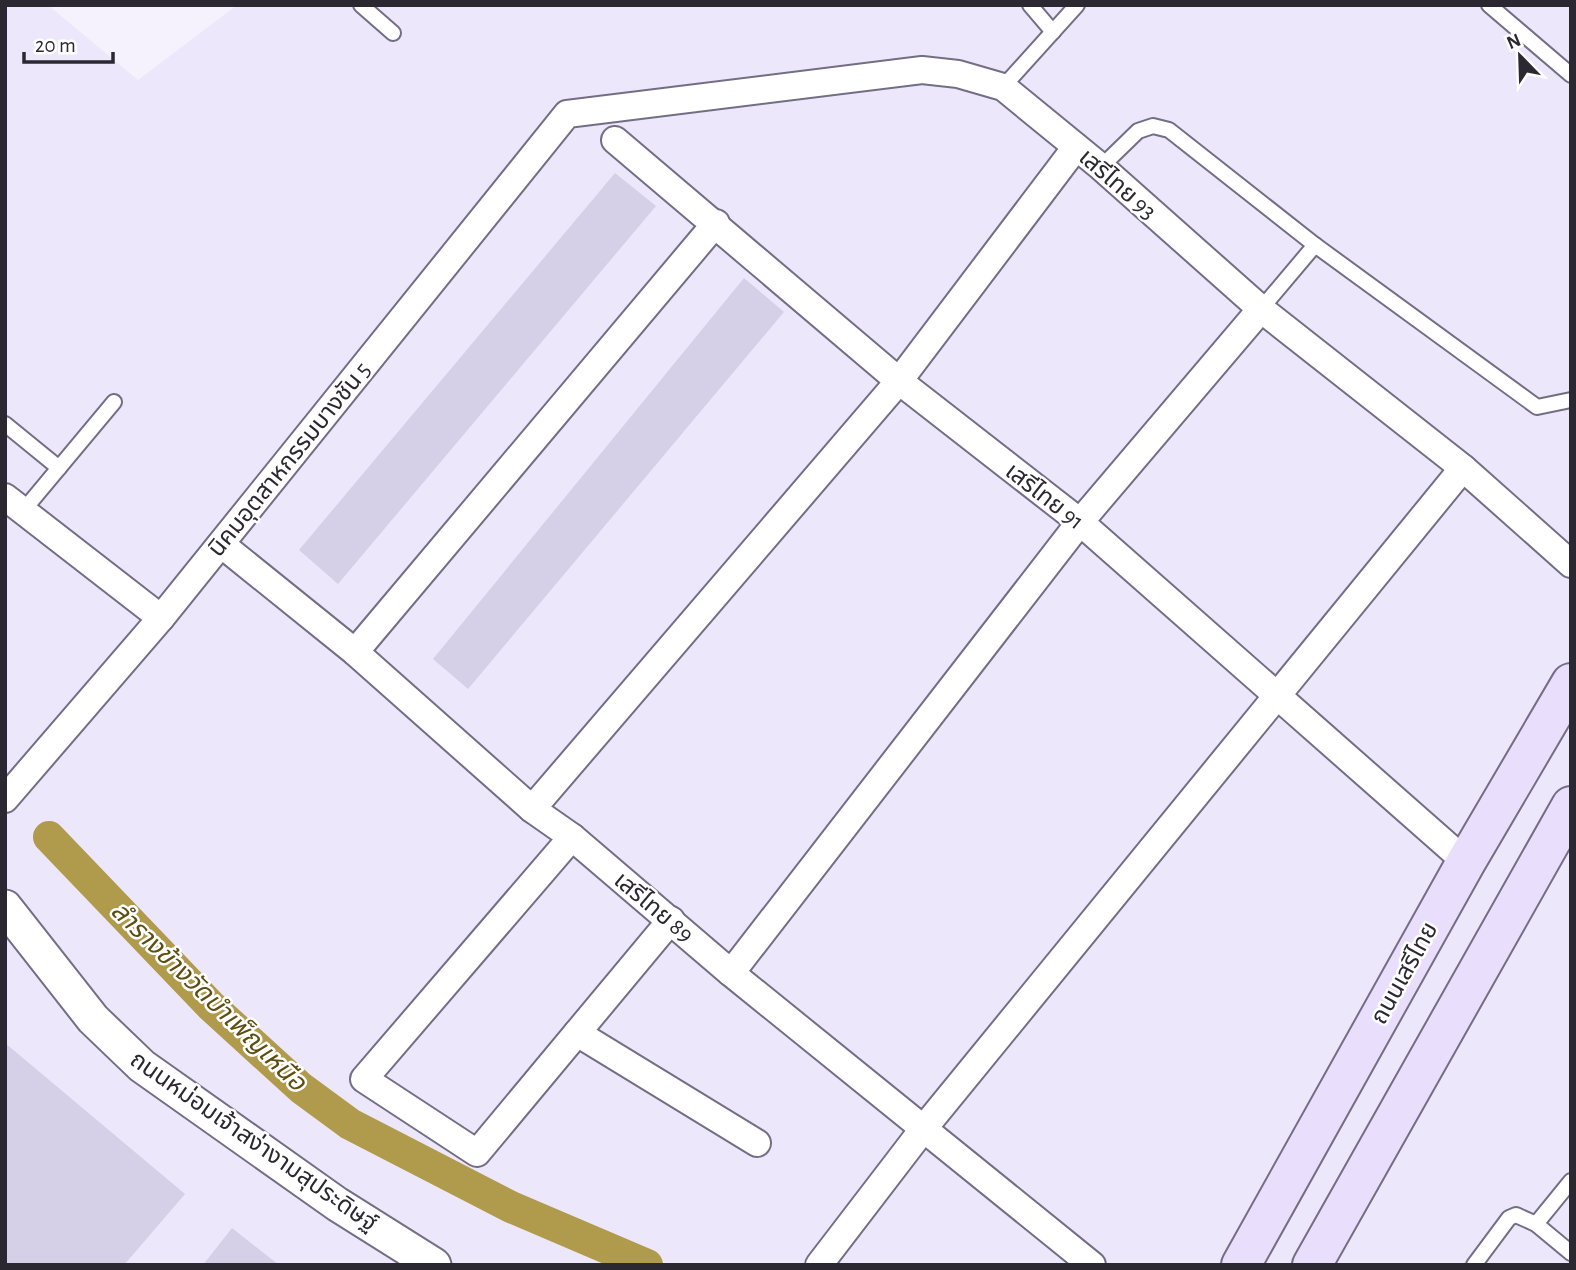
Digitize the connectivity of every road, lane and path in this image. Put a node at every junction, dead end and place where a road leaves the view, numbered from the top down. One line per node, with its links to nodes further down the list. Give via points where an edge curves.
1 (361, 5): 6 (lane)
2 (1030, 5): 5 (lane)
3 (1077, 5): 5 (lane)
4 (1489, 5): 7 (lane)
5 (1053, 32): 8 (lane)
6 (393, 33)
7 (1571, 75)
8 (1003, 88): 9 (street, เสรีไทย 93, via 958,74 922,70); 11 (street, เสรีไทย 93)
9 (567, 114): 24 (street, นิคมอุตสาหกรรมบางชัน 5)
10 (615, 140): 13 (street, เสรีไทย 91)
11 (1076, 147): 12 (street, เสรีไทย 93); 16 (street)
12 (1101, 167): 14 (lane, via 1138,131 1153,126 1169,130); 15 (street, เสรีไทย 93)
13 (716, 223): 16 (street, เสรีไทย 91); 27 (street)
14 (1315, 245): 15 (lane); 17 (lane, via 1537,407)
15 (1261, 309): 21 (street, เสรีไทย 93); 23 (street)
16 (899, 381): 23 (street, เสรีไทย 91); 32 (street)
17 (1571, 400)
18 (114, 402): 20 (lane)
19 (5, 424): 20 (lane)
20 (59, 468): 22 (lane)
21 (1463, 468): 25 (street, เสรีไทย 93); 29 (street)
22 (14, 504): 26 (street)
23 (1080, 522): 29 (street, เสรีไทย 91); 37 (street)
24 (221, 544): 26 (street, นิคมอุตสาหกรรมบางชัน 5); 27 (street, เสรีไทย 89)
25 (1571, 564)
26 (161, 618): 30 (street, นิคมอุตสาหกรรมบางชัน 5)
27 (355, 652): 32 (street, เสรีไทย 89)
28 (1571, 683): 34 (main road, ถนนเสรีไทย)
29 (1276, 695): 34 (street, เสรีไทย 91); 39 (street)
30 (5, 799)
31 (1571, 806): 48 (main road)
32 (532, 808): 33 (street, เสรีไทย 89)
33 (572, 837): 36 (street, เสรีไทย 89); 38 (street, via 364,1079 477,1153)
34 (1466, 862): 47 (main road, ถนนเสรีไทย)
35 (5, 907): 44 (street, ถนนหม่อมเจ้าสง่างามสุประดิษฐ์, via 93,1019 142,1066 337,1204)
36 (671, 920): 37 (street, เสรีไทย 89); 38 (street)
37 (732, 973): 39 (street, เสรีไทย 89)
38 (577, 1033): 40 (street)
39 (924, 1128): 45 (street); 46 (street, เสรีไทย 89)
40 (757, 1143)
41 (1571, 1181): 42 (lane)
42 (1536, 1224): 43 (lane); 49 (lane, via 1516,1214 1509,1218)
43 (1571, 1253)
44 (434, 1265)
45 (819, 1265)
46 (1092, 1265)
47 (1241, 1265)
48 (1312, 1265)
49 (1474, 1265)

